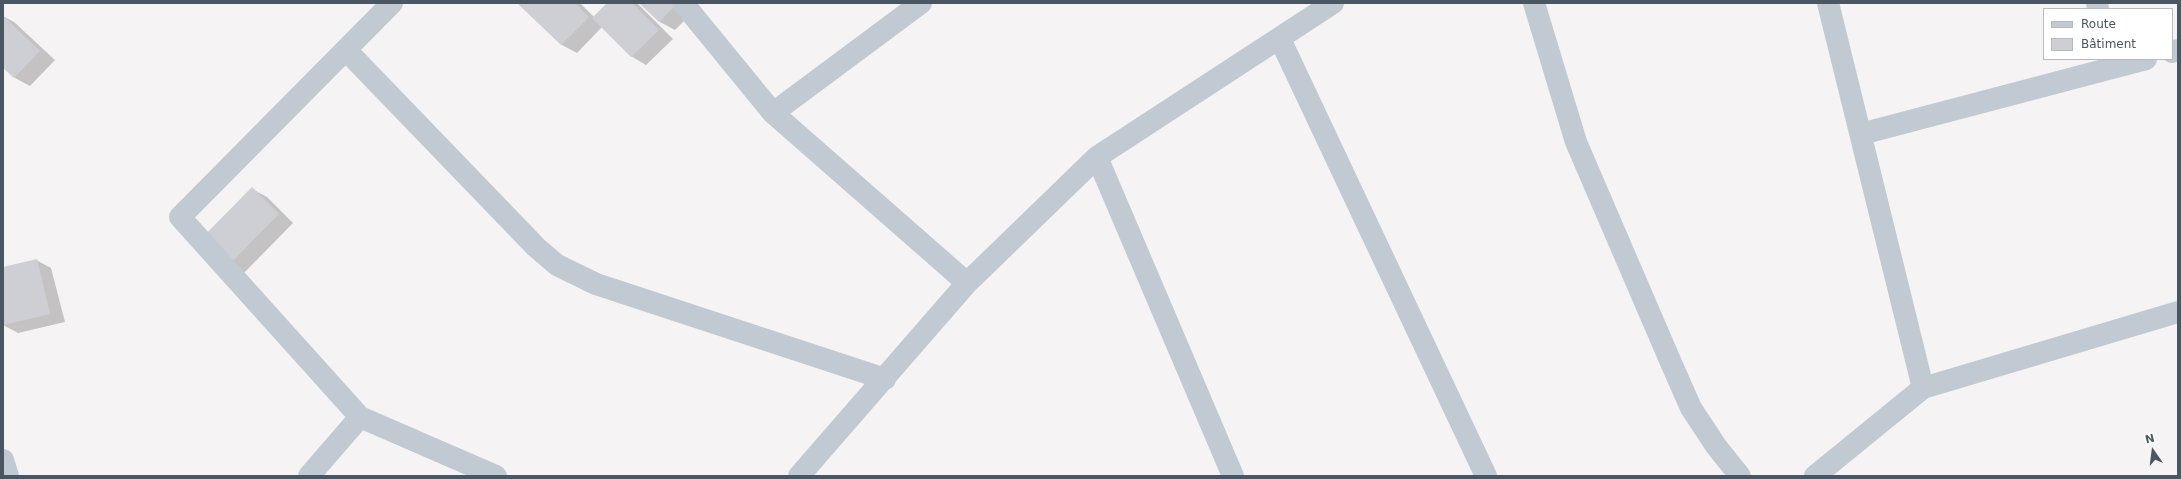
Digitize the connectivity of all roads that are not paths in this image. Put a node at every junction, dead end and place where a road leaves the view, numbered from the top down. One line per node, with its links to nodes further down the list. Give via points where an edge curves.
1 (392, 3): 8 (street)
2 (683, 3): 11 (street)
3 (921, 3): 11 (street)
4 (1333, 3): 7 (street)
5 (1534, 3): 26 (street, via 1576,142 1669,358 1691,408)
6 (1828, 3): 12 (street)
7 (1280, 38): 13 (street); 25 (street)
8 (346, 50): 16 (street, via 536,247 557,265 596,284); 18 (street, via 180,217)
9 (2138, 60): 10 (street)
10 (2112, 63): 12 (street)
11 (773, 113): 14 (street)
12 (1860, 134): 17 (street)
13 (1097, 157): 14 (street); 24 (street)
14 (967, 283): 16 (street)
15 (2178, 312): 17 (street)
16 (885, 379): 23 (street)
17 (1923, 388): 27 (street)
18 (360, 417): 21 (street); 22 (street)
19 (3, 460): 20 (street)
20 (8, 476)
21 (309, 476)
22 (496, 476)
23 (798, 476)
24 (1233, 476)
25 (1486, 476)
26 (1740, 476)
27 (1815, 476)

